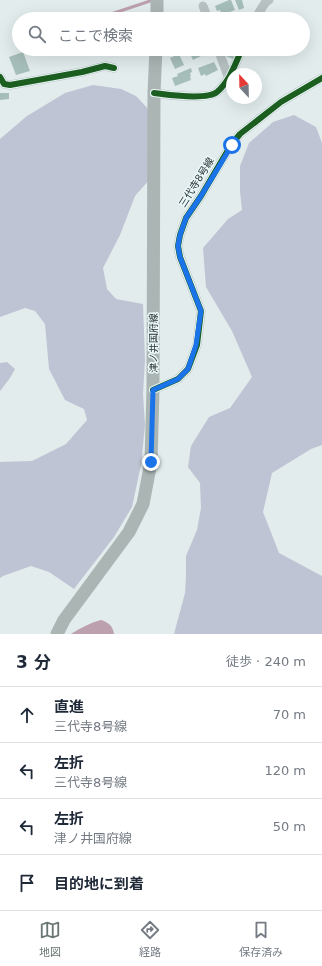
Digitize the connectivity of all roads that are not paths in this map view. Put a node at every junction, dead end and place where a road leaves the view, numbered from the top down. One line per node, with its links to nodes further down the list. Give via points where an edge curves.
1 (157, 0): 4 (main road)
2 (269, 0): 6 (street)
3 (203, 6): 5 (street)
4 (157, 12)
5 (205, 12)
6 (259, 12)
7 (163, 56): 16 (main road, 津ノ井国府線)
8 (221, 56): 12 (street)
9 (239, 56): 11 (street)
10 (114, 68): 13 (street, via 105,66 10,85 4,84)
11 (234, 68)
12 (226, 71)
13 (0, 77)
14 (322, 78): 17 (street, 三代寺8号線, via 281,102 240,134 186,218 178,246 201,311 196,345 188,369 178,379)
15 (226, 82): 16 (street, via 216,93 201,96)
16 (154, 93): 17 (main road, 津ノ井国府線)
17 (153, 390): 18 (main road, 津ノ井国府線, via 151,462 143,504 129,532 64,620)
18 (57, 634)

